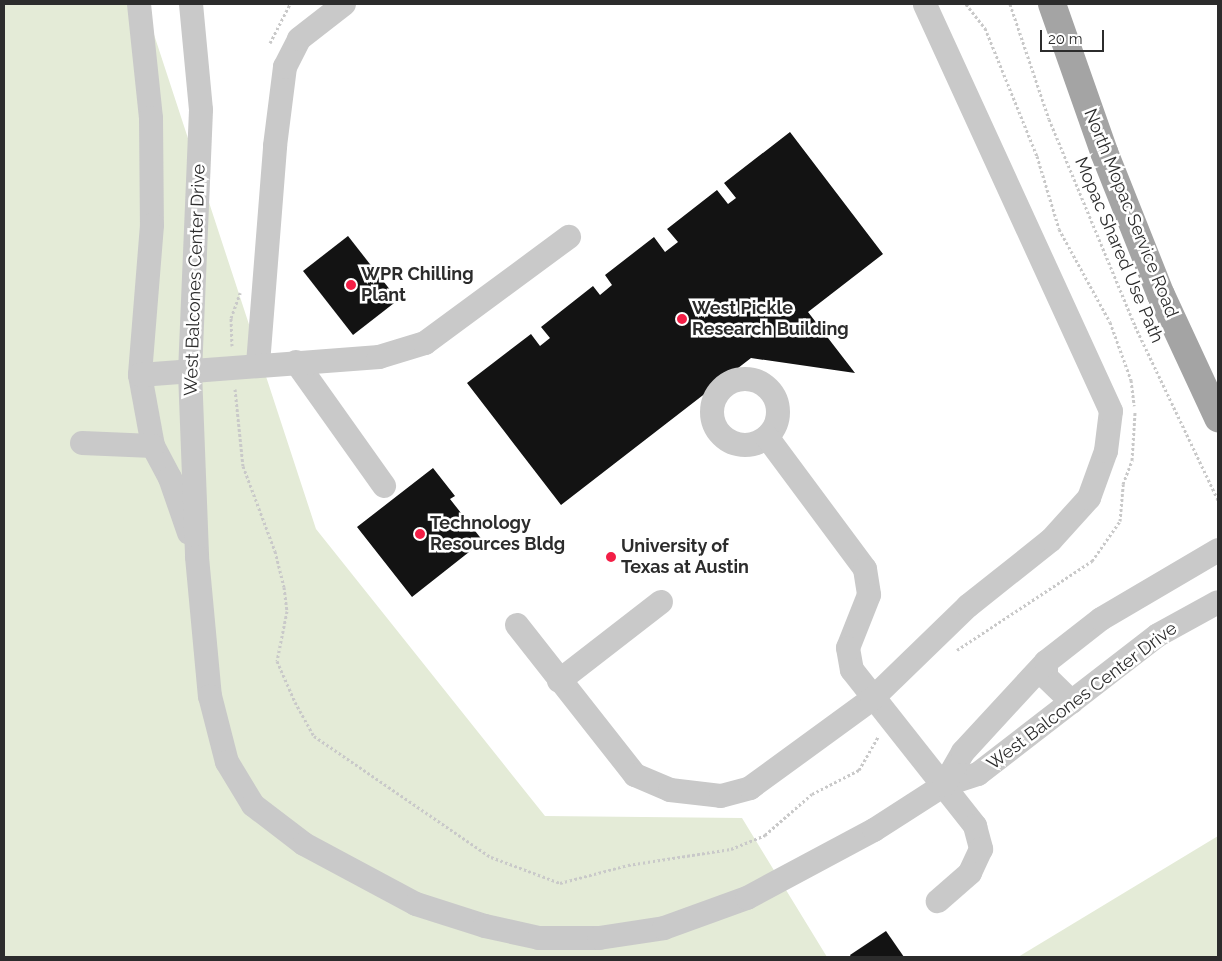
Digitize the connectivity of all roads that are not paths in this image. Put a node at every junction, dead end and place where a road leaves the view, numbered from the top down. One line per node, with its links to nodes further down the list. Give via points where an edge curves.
1 (139, 4): 10 (street, West Balcones Center Drive, via 151,118 152,225)
2 (192, 4): 9 (street, West Balcones Center Drive, via 201,110)
3 (344, 4): 8 (street, via 300,39 285,67 274,146)
4 (925, 4): 24 (street, via 1111,411 1106,451 1089,498 1051,540 968,606)
5 (1052, 4): 11 (main road, North Mopac Service Road, via 1104,152 1158,286)
6 (568, 237): 7 (street, via 425,343 379,357)
7 (296, 362): 8 (street); 15 (street)
8 (258, 364): 9 (street)
9 (190, 372): 10 (street); 17 (street, West Balcones Center Drive)
10 (140, 375): 14 (street, West Balcones Center Drive)
11 (1218, 418)
12 (767, 437): 24 (street, via 865,569 869,596 848,648 852,670)
13 (82, 443): 14 (street)
14 (154, 446): 17 (street, West Balcones Center Drive, via 170,478)
15 (384, 486)
16 (1218, 550): 21 (street, West Balcones Center Drive, via 1101,618)
17 (197, 557): 25 (street, West Balcones Center Drive, via 210,696 227,762 253,805 304,844 416,904 485,926 538,938 600,938 664,928 746,898 874,830)
18 (661, 602): 22 (street)
19 (1218, 602): 23 (street, West Balcones Center Drive, via 1158,635)
20 (517, 625): 22 (street)
21 (1046, 662): 23 (street, via 1046,677); 25 (street, West Balcones Center Drive, via 963,752)
22 (559, 681): 24 (street, via 635,775 670,790 722,796 750,788)
23 (1072, 702): 25 (street, West Balcones Center Drive, via 978,774)
24 (879, 706): 25 (street)
25 (944, 785): 26 (street, via 976,826 980,849 970,873)
26 (938, 901)

